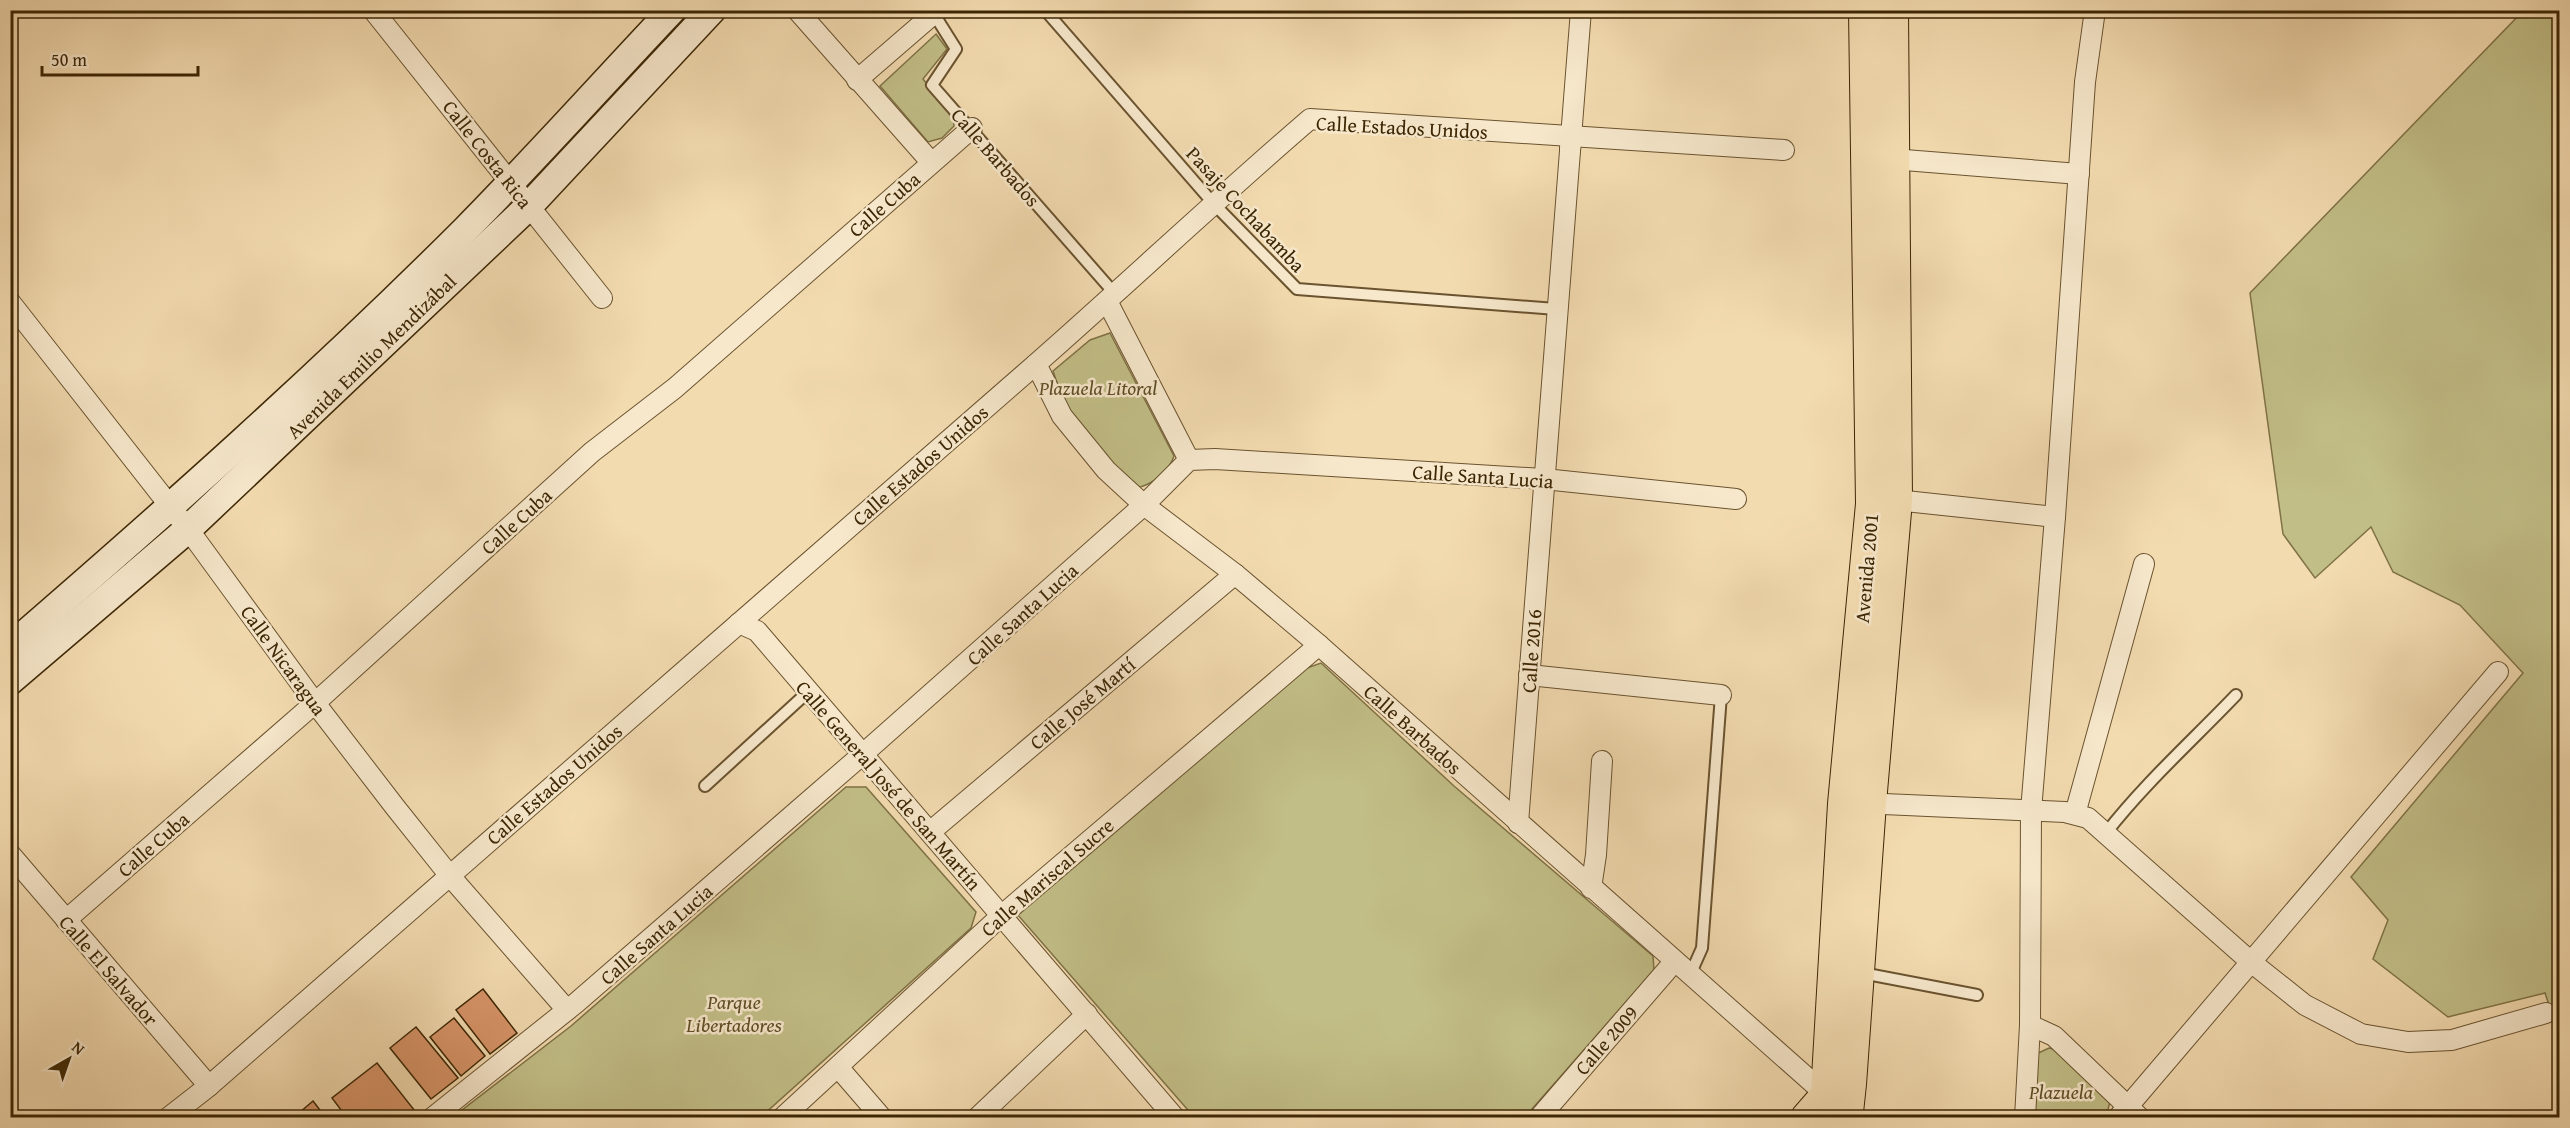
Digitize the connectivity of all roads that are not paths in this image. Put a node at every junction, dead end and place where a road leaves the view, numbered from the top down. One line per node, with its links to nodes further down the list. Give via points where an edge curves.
1 (373, 10): 18 (street, Calle Costa Rica)
2 (672, 10): 18 (main road, Avenida Emilio Mendizábal)
3 (711, 10): 20 (main road, Avenida Emilio Mendizábal)
4 (797, 10): 11 (street)
5 (1045, 10): 19 (lane, Pasaje Cochabamba)
6 (1581, 10): 13 (street, Calle 2016)
7 (1865, 10): 49 (main road, Avenida 2001, via 1872,504)
8 (1892, 10): 15 (main road, Avenida 2001)
9 (2095, 10): 17 (street)
10 (936, 12): 11 (street); 12 (lane, Calle Barbados, via 956,49 932,85)
11 (857, 80): 16 (street)
12 (972, 128): 16 (street, Calle Cuba); 22 (lane, Calle Barbados)
13 (1571, 138): 14 (street, Calle Estados Unidos); 19 (street, Calle Estados Unidos, via 1310,119); 24 (street, Calle 2016); 27 (street, Calle 2016)
14 (1784, 150)
15 (1892, 159): 17 (street); 29 (main road, Avenida 2001)
16 (931, 162): 45 (street, Calle Cuba, via 675,388 592,452)
17 (2079, 174): 32 (street)
18 (511, 181): 20 (street, Calle Costa Rica); 31 (main road, Avenida Emilio Mendizábal, via 310,379)
19 (1213, 203): 22 (street, Calle Estados Unidos); 24 (lane, Pasaje Cochabamba, via 1297,289)
20 (528, 207): 21 (street, Calle Costa Rica); 33 (main road, Avenida Emilio Mendizábal)
21 (602, 298)
22 (1111, 298): 25 (street, Calle Estados Unidos); 26 (street)
23 (10, 302): 31 (street, Calle Nicaragua)
24 (1556, 309): 27 (street, Calle 2016)
25 (1036, 364): 30 (street, Calle Barbados, via 1062,416 1106,470); 36 (street, Calle Estados Unidos)
26 (1190, 460): 27 (street, Calle Santa Lucia); 30 (street, Calle Santa Lucia)
27 (1544, 479): 28 (street, Calle Santa Lucia); 40 (street, Calle 2016)
28 (1736, 498)
29 (1896, 500): 32 (street); 49 (main road, Avenida 2001)
30 (1144, 505): 35 (street, Calle Barbados); 46 (street, Calle Santa Lucia)
31 (171, 508): 33 (street, Calle Nicaragua); 38 (main road, Avenida Emilio Mendizábal)
32 (2055, 517): 50 (street)
33 (188, 529): 41 (main road, Avenida Emilio Mendizábal); 45 (street, Calle Nicaragua)
34 (2144, 564): 51 (street)
35 (1235, 574): 37 (street, Calle Barbados); 53 (street, Calle José Martí)
36 (739, 623): 42 (street, Calle General José de San Martín, via 757,631); 56 (street, Calle Estados Unidos)
37 (1319, 645): 52 (street, Calle Barbados); 58 (street, Calle Mariscal Sucre)
38 (10, 647)
39 (2498, 672): 61 (street)
40 (1530, 675): 43 (street); 52 (street, Calle 2016)
41 (10, 681)
42 (809, 691): 46 (street, Calle General José de San Martín); 48 (lane)
43 (1721, 695): 63 (lane, via 1702,948)
44 (2236, 695): 54 (lane, via 2136,795)
45 (315, 703): 56 (street, Calle Nicaragua); 59 (street, Calle Cuba)
46 (863, 754): 53 (street, Calle General José de San Martín); 65 (street, Calle Santa Lucia)
47 (1602, 761): 57 (street)
48 (705, 786)
49 (1857, 803): 50 (street); 62 (main road, Avenida 2001); 71 (main road, Avenida 2001)
50 (2031, 811): 51 (street); 68 (street)
51 (2076, 814): 54 (street, via 2088,818)
52 (1518, 823): 57 (street, Calle Barbados)
53 (930, 832): 58 (street, Calle General José de San Martín)
54 (2106, 833): 61 (street)
55 (10, 854): 59 (street, Calle El Salvador)
56 (450, 876): 65 (street, Calle Nicaragua); 70 (street, Calle Estados Unidos)
57 (1591, 888): 60 (street, Calle Barbados)
58 (1001, 916): 67 (street, Calle General José de San Martín); 69 (street, Calle Mariscal Sucre)
59 (66, 920): 70 (street, Calle El Salvador)
60 (1674, 962): 63 (street, Calle Barbados); 79 (street, Calle 2009)
61 (2251, 962): 66 (street, via 2305,1005 2361,1034 2408,1042 2452,1040); 73 (street)
62 (1858, 973): 64 (lane); 71 (main road, Avenida 2001)
63 (1690, 975): 71 (street, Calle Barbados)
64 (1977, 995)
65 (567, 1010): 75 (street, Calle Santa Lucia)
66 (2546, 1013)
67 (1087, 1014): 74 (street, Calle General José de San Martín); 78 (street)
68 (2030, 1025): 73 (street, via 2054,1036); 80 (street)
69 (838, 1067): 76 (street, Calle Mariscal Sucre); 77 (street)
70 (209, 1086): 72 (street, Calle Estados Unidos)
71 (1835, 1112)
72 (180, 1114)
73 (2128, 1114)
74 (1171, 1116)
75 (432, 1118)
76 (782, 1118)
77 (882, 1118)
78 (977, 1118)
79 (1539, 1118)
80 (2025, 1118)

